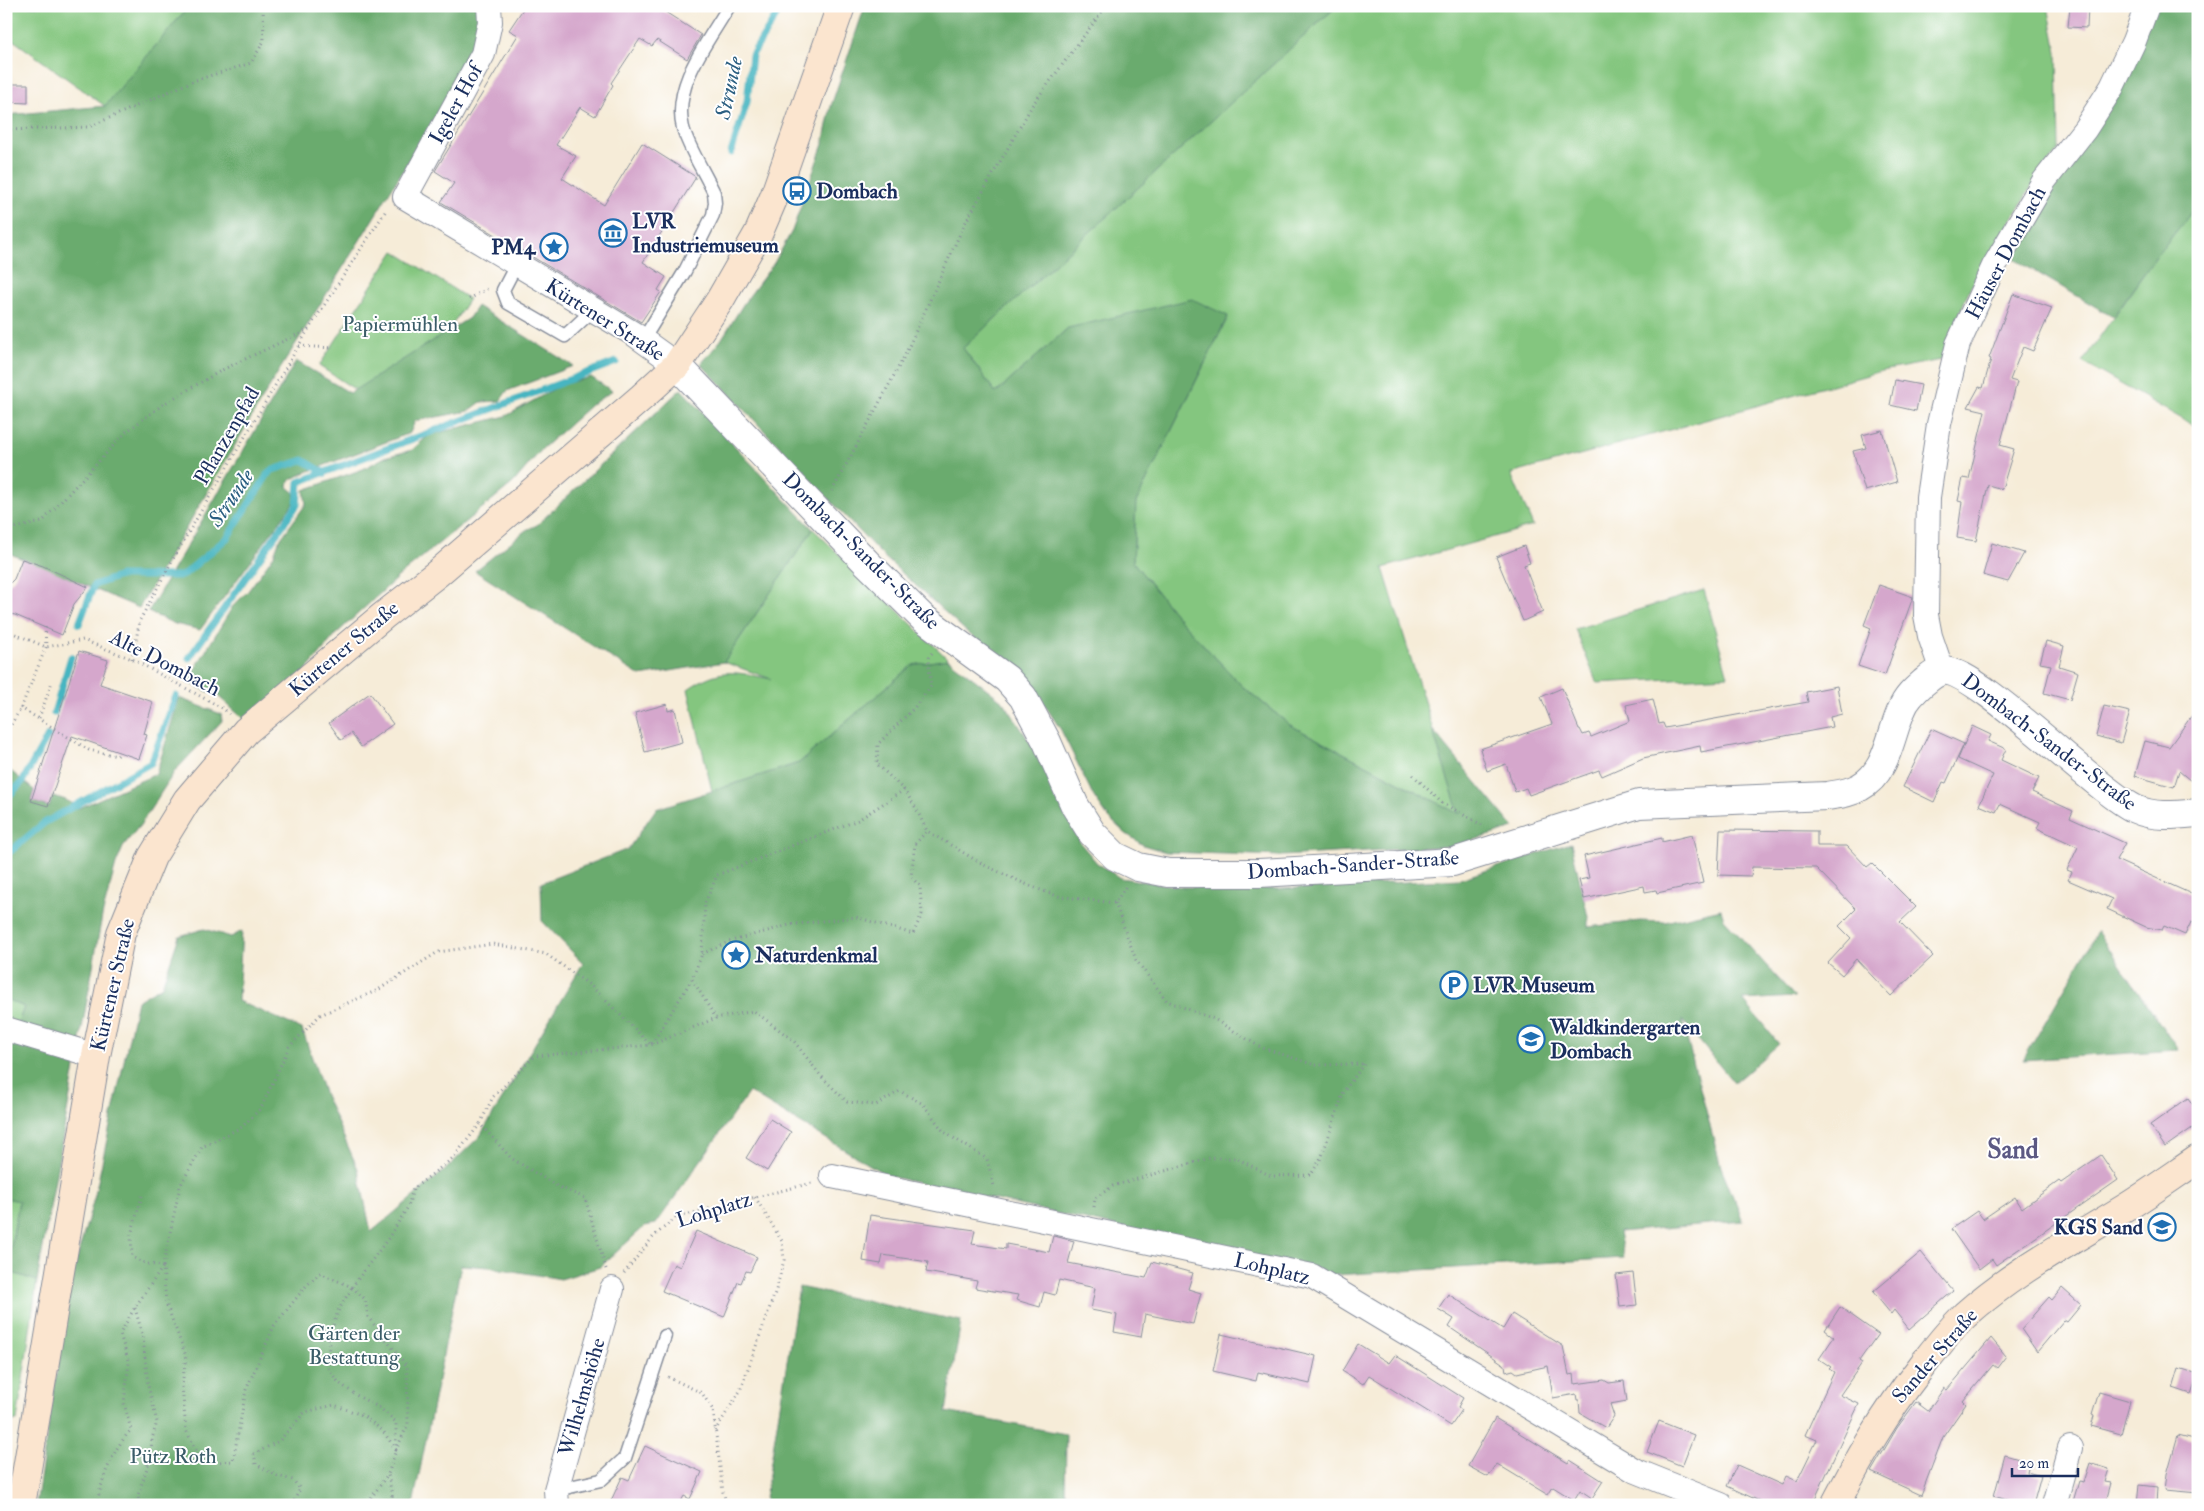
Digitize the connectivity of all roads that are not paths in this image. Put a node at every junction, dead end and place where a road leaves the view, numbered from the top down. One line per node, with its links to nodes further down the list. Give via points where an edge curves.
1 (490, 6): 5 (street, Igeler Hof, via 484,54)
2 (729, 6): 8 (lane, via 691,71 681,100 684,129 714,193 714,215)
3 (841, 6): 9 (main road, Kürtener Straße, via 759,232)
4 (2146, 6): 10 (street, Häuser Dombach, via 2112,87 2085,129 2044,181 1994,266 1958,344 1939,424 1928,497 1926,615)
5 (405, 197): 6 (street, Kürtener Straße)
6 (516, 266): 7 (street, Kürtener Straße); 7 (lane, via 503,290 508,303 565,336)
7 (593, 310): 8 (street, Kürtener Straße)
8 (643, 340): 9 (street, Kürtener Straße)
9 (677, 365): 10 (street, Dombach-Sander-Straße, via 923,618 1007,679 1023,697 1075,806 1092,833 1115,856 1138,867 1168,873 1259,873 1453,862 1639,804 1846,793 1861,787 1881,765 1909,696); 13 (main road, Kürtener Straße, via 438,573 246,731 187,800 152,857 120,933)
10 (1942, 671): 11 (street, Dombach-Sander-Straße, via 1962,676 1989,694 2134,809 2165,815)
11 (2198, 812)
12 (6, 1029): 13 (street)
13 (96, 1056): 20 (main road, Kürtener Straße)
14 (2198, 1159): 22 (main road, Sander Straße, via 2033,1264 1965,1316 1891,1407 1860,1456)
15 (832, 1176): 21 (street, Lohplatz, via 1312,1276 1634,1470)
16 (612, 1289): 19 (street, Wilhelmshöhe)
17 (665, 1336): 19 (lane, via 625,1458 601,1480)
18 (2070, 1448): 23 (street)
19 (556, 1497)
20 (21, 1505)
21 (1721, 1505)
22 (1835, 1505)
23 (2054, 1505)

